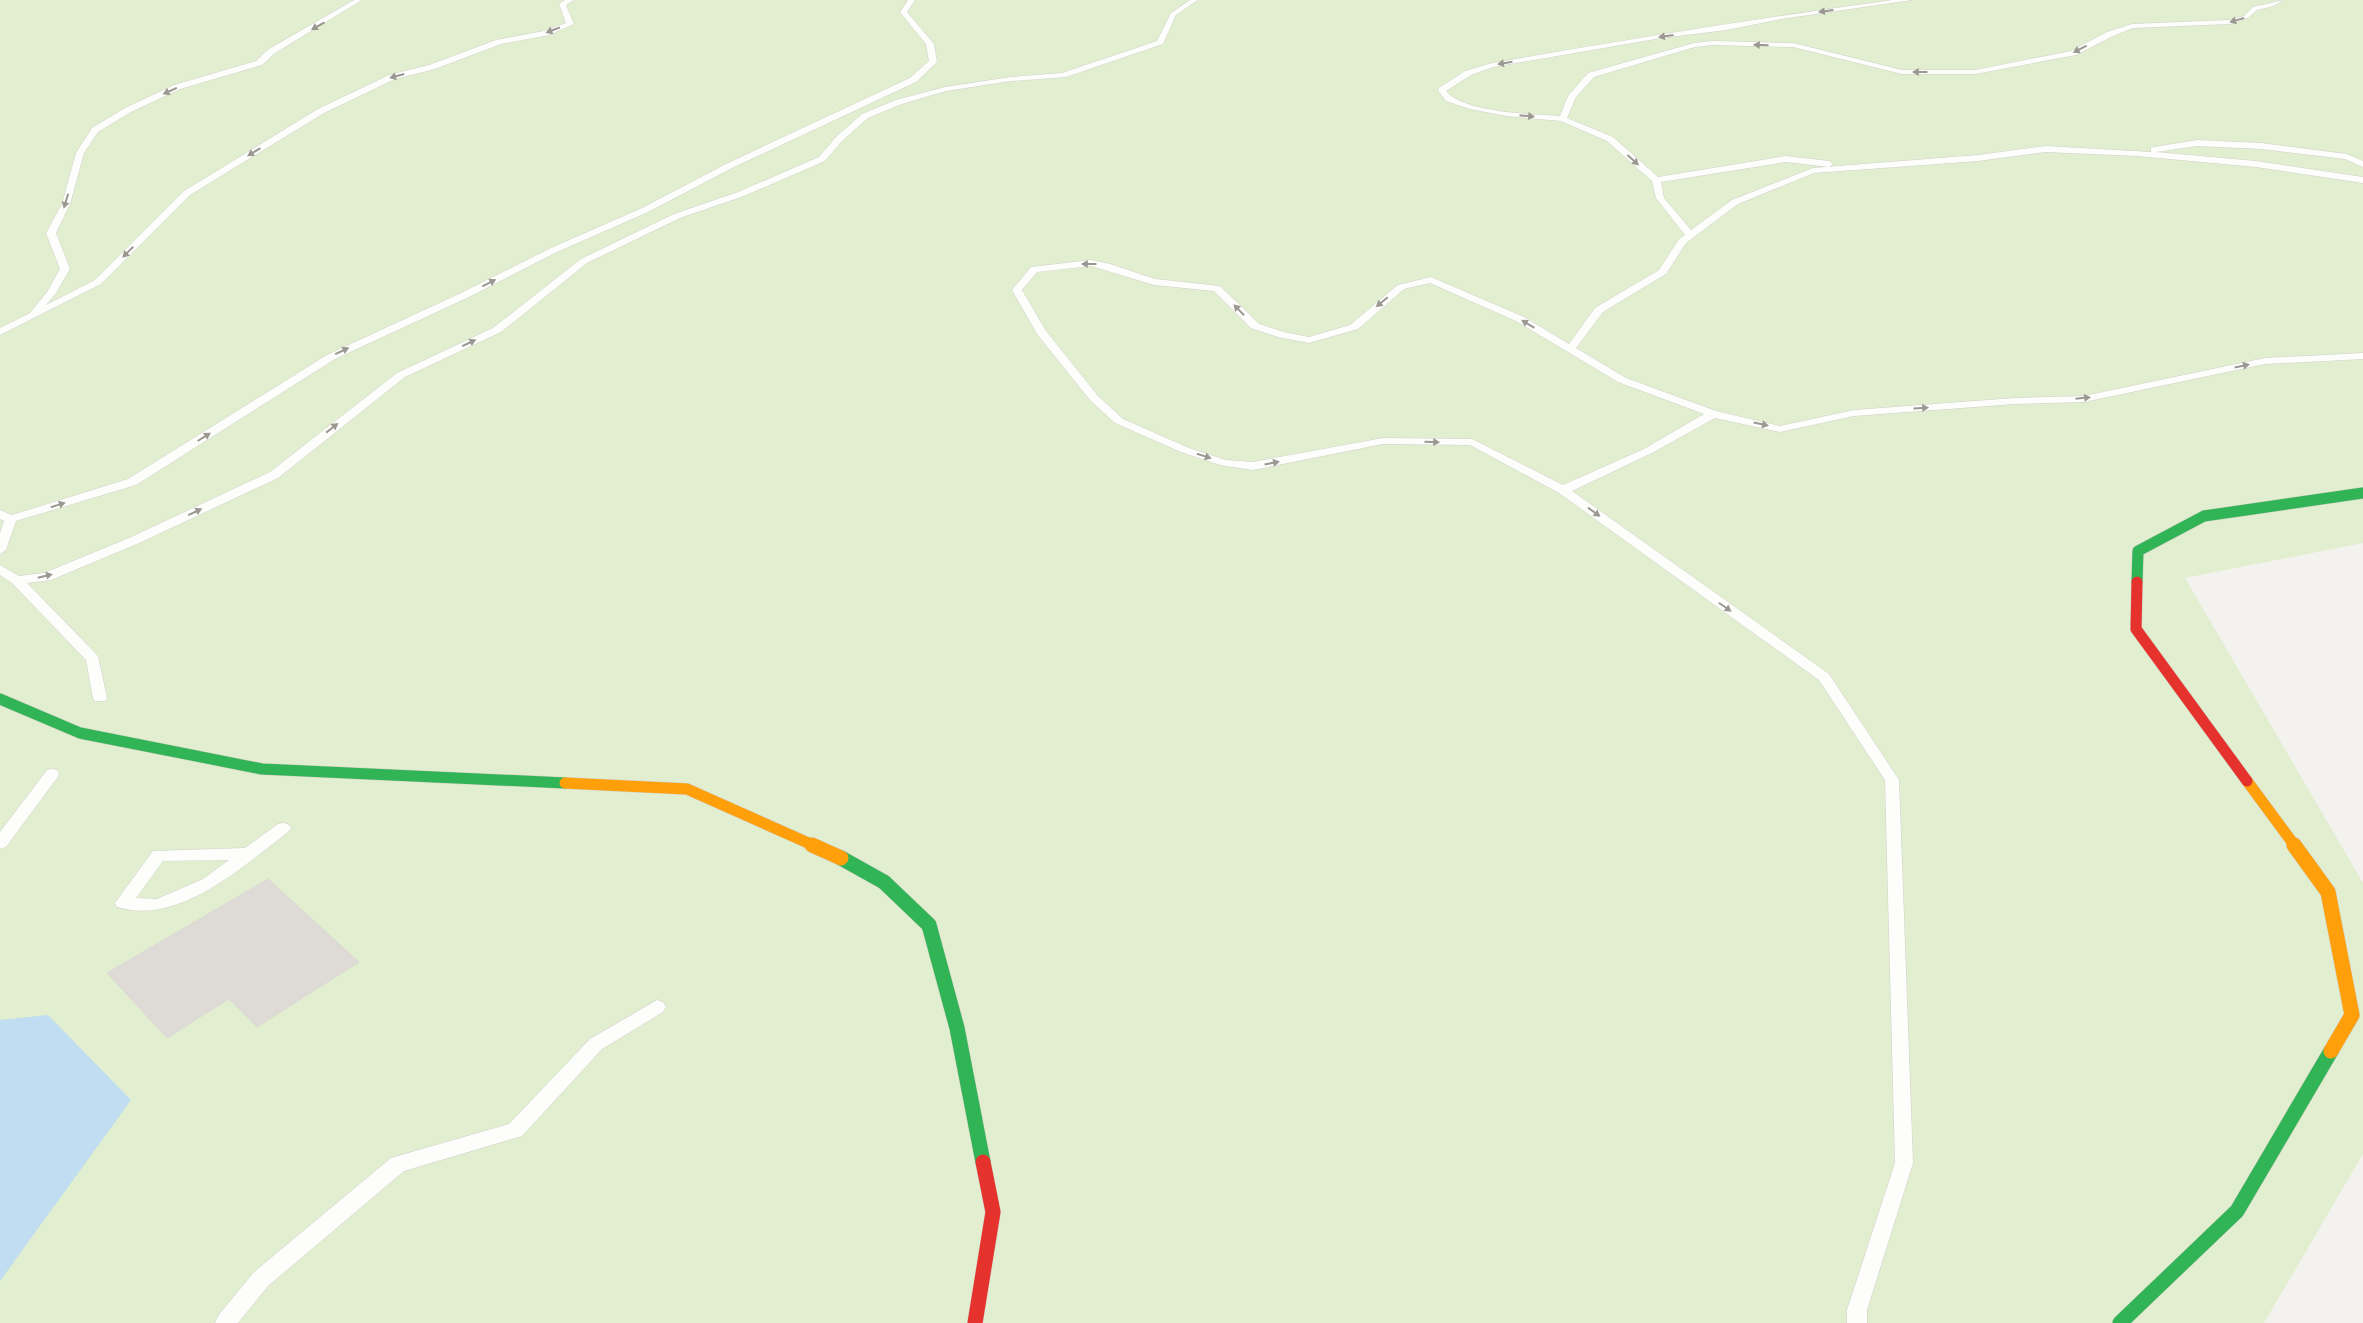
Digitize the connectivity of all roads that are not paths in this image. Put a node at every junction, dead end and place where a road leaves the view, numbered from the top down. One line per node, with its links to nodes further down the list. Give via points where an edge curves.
1 (359, 0): 14 (lane, one-way to 14, via 272,51 259,63 177,88 128,110 95,130 80,153 66,204 51,233 65,269 51,293)
2 (571, 0): 14 (lane, one-way to 14, via 562,4 570,24 546,33 499,42 432,67 392,77 321,111 187,193 98,282)
3 (912, 0): 21 (lane, one-way to 3, via 132,482 330,357 913,80 932,62 930,44 903,12)
4 (1195, 0): 24 (lane, one-way to 4, via 46,577 133,541 274,475 400,375 497,330 584,261 677,216 741,194 822,159 865,116 945,89 1063,75 1115,59 1160,42 1173,14)
5 (1909, 0): 7 (lane, one-way to 7, via 1780,17 1492,65 1468,73 1442,90 1449,99 1473,107 1506,114)
6 (2280, 0): 7 (lane, one-way to 7, via 2255,8 2246,17 2230,22 2132,26 2073,53 1975,72 1902,72 1793,45 1713,43 1694,46 1591,75 1572,96)
7 (1563, 119): 11 (lane, one-way to 11, via 1610,139)
8 (2137, 153): 9 (lane, via 2197,143 2261,146 2347,157); 10 (lane, via 2046,149 1978,158); 12 (lane, via 2256,164)
9 (2363, 164)
10 (1847, 166): 11 (lane, via 1786,158); 13 (lane, via 1813,171 1735,202)
11 (1656, 180): 13 (lane, via 1660,198)
12 (2363, 180)
13 (1690, 235): 16 (lane, via 1682,241 1663,272 1599,310)
14 (28, 318): 15 (lane)
15 (0, 332)
16 (1570, 349): 18 (lane, via 1622,380); 19 (lane, one-way to 19, via 1520,319 1431,280 1401,287 1354,327 1308,340 1255,326 1217,288 1154,282 1091,263 1034,269 1017,290 1041,332 1094,398 1119,421 1185,450 1224,463 1253,466 1383,441 1472,442)
17 (2363, 356): 18 (lane, one-way to 17, via 1780,428 1854,413 2084,399 2265,362)
18 (1713, 414): 19 (lane, via 1648,451)
19 (1563, 490): 34 (lane, one-way to 34, via 1824,677 1892,780 1904,1163 1857,1310)
20 (2363, 493): 35 (street, via 2204,516 2138,551 2136,629 2328,892 2352,1016 2238,1211)
21 (6, 517): 22 (lane)
22 (0, 550)
23 (0, 569): 24 (lane)
24 (17, 580): 25 (lane, via 93,659)
25 (100, 698)
26 (0, 700): 33 (street, via 80,733 262,769 687,789 825,849 884,882 929,925 957,1028 993,1212)
27 (52, 774): 29 (lane)
28 (283, 828): 30 (lane)
29 (0, 844)
30 (248, 854): 30 (lane, via 159,855 123,903 158,905 209,883)
31 (658, 1007): 32 (lane, via 596,1044 515,1130 398,1164 261,1280)
32 (225, 1323)
33 (975, 1323)
34 (1857, 1323)
35 (2120, 1323)

